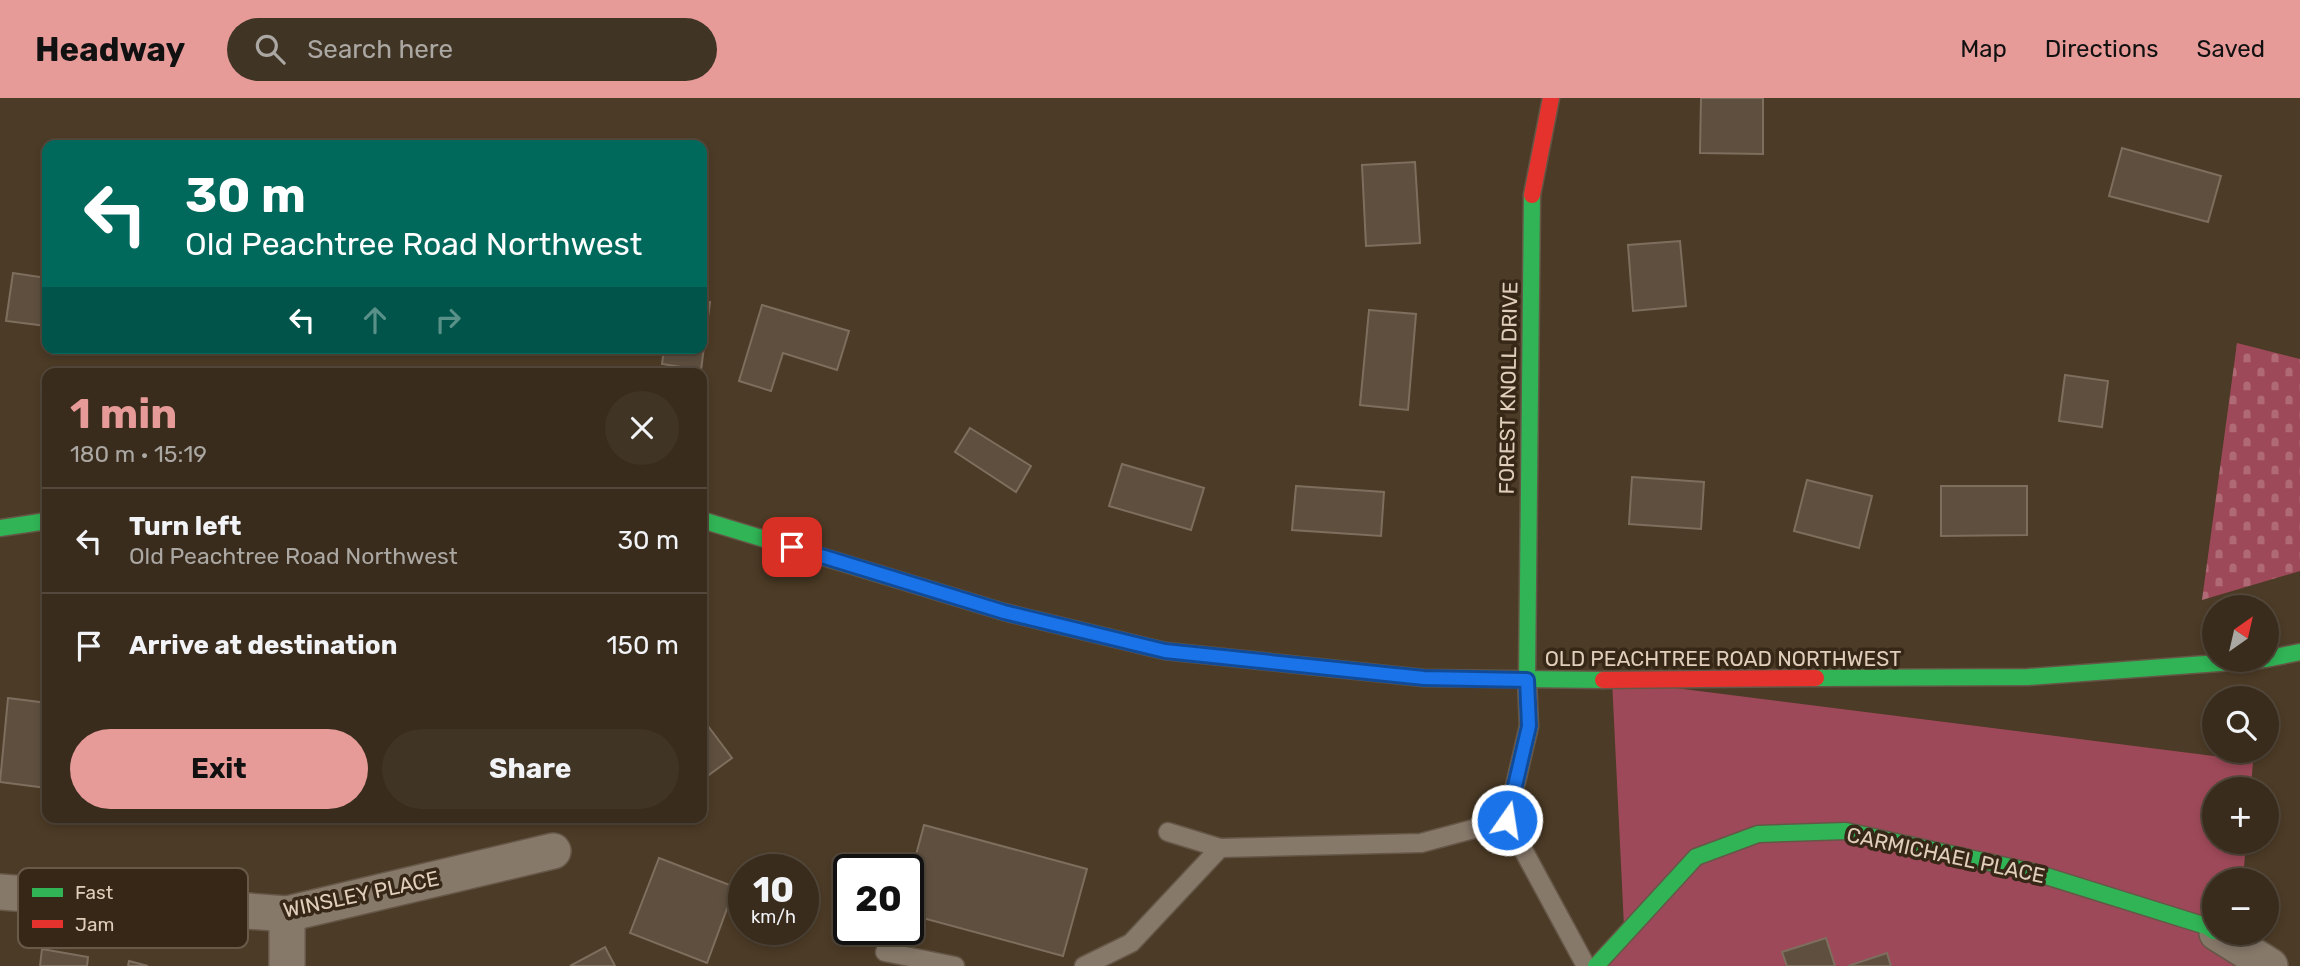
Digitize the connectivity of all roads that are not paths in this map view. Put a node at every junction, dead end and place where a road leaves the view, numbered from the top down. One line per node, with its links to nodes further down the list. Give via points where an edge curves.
1 (1551, 98): 8 (main road, FOREST KNOLL DRIVE, via 1532,191)
2 (42, 522): 4 (main road)
3 (707, 522): 8 (main road, OLD PEACHTREE ROAD NORTHWEST, via 1004,612 1165,651 1424,678)
4 (0, 528)
5 (2300, 652): 6 (main road)
6 (2279, 656)
7 (2202, 666): 8 (main road, OLD PEACHTREE ROAD NORTHWEST, via 2028,677)
8 (1527, 680): 9 (lane, via 1529,726)
9 (1507, 820): 11 (lane, via 1421,843); 23 (lane)
10 (1168, 832): 11 (lane)
11 (1220, 848): 22 (lane, via 1131,943)
12 (552, 850): 16 (street, WINSLEY PLACE)
13 (0, 892): 14 (street, WINSLEY PLACE)
14 (18, 893)
15 (248, 911): 16 (street, WINSLEY PLACE)
16 (286, 914): 20 (street)
17 (2202, 925): 24 (main road, CARMICHAEL PLACE, via 2034,872 1846,831 1758,834 1696,857)
18 (2236, 945): 25 (street, CARMICHAEL PLACE)
19 (885, 952): 21 (lane)
20 (287, 966)
21 (955, 966)
22 (1084, 966)
23 (1586, 966)
24 (1596, 966)
25 (2270, 966)

